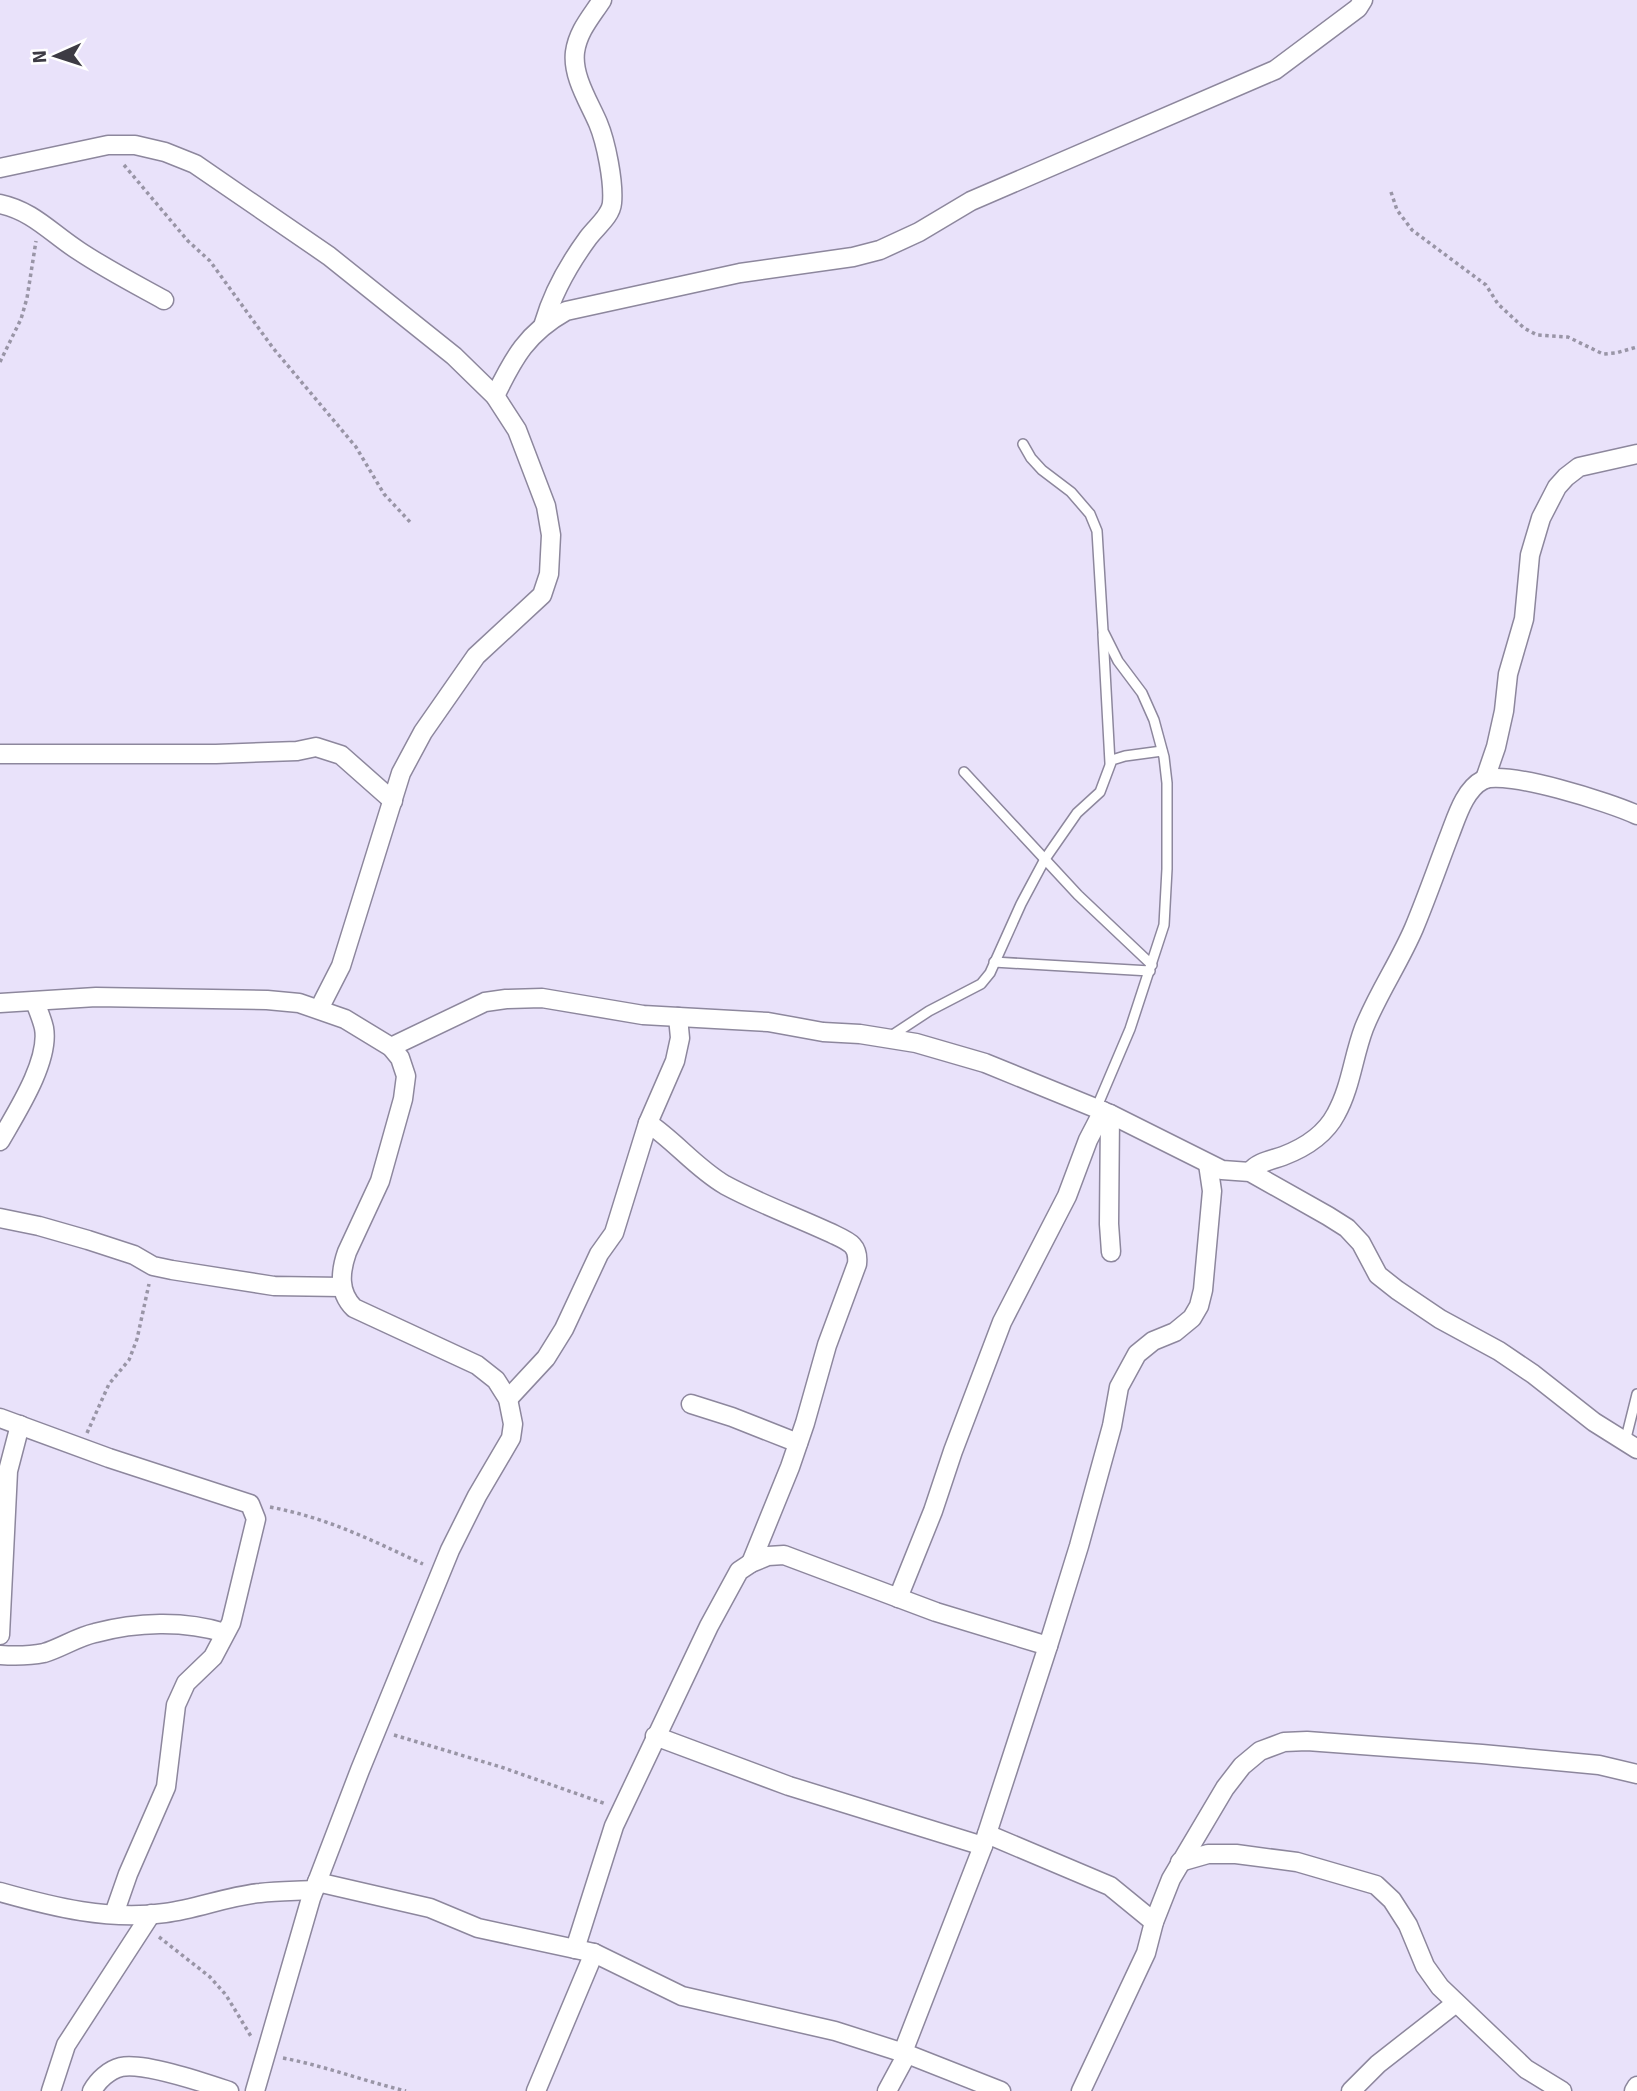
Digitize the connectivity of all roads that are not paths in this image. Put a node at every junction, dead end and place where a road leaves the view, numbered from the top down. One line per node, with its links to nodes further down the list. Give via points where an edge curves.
1 (602, 0): 6 (street, via 582,30 574,55 599,125 612,208 562,280)
2 (1363, 0): 6 (street, via 1275,70 971,201 880,250 566,311)
3 (0, 168): 7 (street, via 108,145 135,145 195,164 329,256 454,356)
4 (0, 204): 5 (street, via 17,207 76,250)
5 (164, 300)
6 (544, 323): 7 (street, via 522,347)
7 (495, 396): 16 (street, via 517,430 546,506 551,536 549,574 542,595 476,656 453,688 407,762)
8 (1023, 444): 10 (lane, via 1042,470 1090,514 1097,531)
9 (1637, 454): 15 (street, via 1579,467 1558,487 1541,518 1530,555 1524,619)
10 (1103, 630): 11 (lane, via 1118,661 1142,693); 13 (lane)
11 (1162, 751): 13 (lane, via 1115,757); 20 (lane, via 1167,783 1167,869 1164,925)
12 (0, 754): 16 (street, via 216,754 316,747 341,755)
13 (1110, 765): 18 (lane, via 1100,792 1077,813)
14 (964, 772): 18 (lane)
15 (1485, 779): 17 (street, via 1517,779); 31 (street, via 1475,786 1459,813 1413,929 1366,1022 1349,1085 1331,1125 1314,1140 1254,1166)
16 (393, 801): 23 (street, via 341,966)
17 (1637, 815)
18 (1045, 859): 19 (lane); 20 (lane)
19 (995, 962): 20 (lane); 25 (lane, via 981,984)
20 (1151, 968): 27 (lane)
21 (35, 1002): 22 (street); 23 (street, via 267,1000); 29 (street, via 44,1028 44,1047)
22 (0, 1003)
23 (319, 1009): 26 (street)
24 (678, 1017): 25 (street, via 768,1022); 26 (street, via 542,998 506,999 485,1002); 28 (street, via 675,1061)
25 (887, 1039): 27 (street, via 985,1063)
26 (391, 1047): 34 (street, via 406,1076 403,1099 380,1181 347,1252)
27 (1103, 1112): 30 (street); 33 (street); 43 (street, via 1067,1196 1002,1322)
28 (648, 1124): 36 (street, via 614,1233 546,1358); 40 (street, via 725,1185 852,1243 858,1253)
29 (0, 1141)
30 (1208, 1164): 31 (street); 46 (street, via 1212,1191 1199,1306 1175,1332 1137,1354 1119,1387 1112,1426)
31 (1250, 1172): 41 (street, via 1347,1228 1378,1275 1440,1319 1499,1351)
32 (0, 1218): 34 (street, via 88,1240 153,1266 274,1286)
33 (1111, 1252)
34 (342, 1287): 36 (street, via 354,1308 477,1365 496,1380)
35 (1637, 1394): 41 (lane)
36 (508, 1399): 52 (street, via 511,1438 440,1574)
37 (691, 1404): 40 (street)
38 (0, 1418): 39 (street)
39 (20, 1425): 44 (street, via 250,1504 256,1520); 45 (street, via 8,1471)
40 (798, 1443): 42 (street)
41 (1631, 1445)
42 (751, 1563): 43 (street, via 784,1555); 48 (street, via 739,1571)
43 (898, 1598): 46 (street)
44 (225, 1633): 47 (street, via 184,1624 123,1627 93,1633 43,1653); 54 (street, via 213,1657 186,1683 176,1705 166,1787)
45 (0, 1635)
46 (1048, 1646): 50 (street)
47 (0, 1655)
48 (655, 1736): 50 (street, via 789,1786); 57 (street, via 621,1809)
49 (1637, 1774): 51 (street, via 1599,1765 1482,1754 1284,1742 1260,1751 1242,1766)
50 (985, 1840): 56 (street, via 1111,1886); 60 (street)
51 (1180, 1862): 56 (street); 59 (street, via 1208,1854 1297,1861 1376,1885 1408,1925 1425,1966)
52 (315, 1886): 55 (street, via 259,1893); 57 (street, via 430,1908 478,1928); 65 (street)
53 (0, 1892): 54 (street, via 44,1905)
54 (114, 1914): 55 (street)
55 (147, 1920): 62 (street, via 66,2045)
56 (1154, 1922): 69 (street, via 1146,1954)
57 (575, 1949): 58 (street)
58 (594, 1953): 60 (street, via 682,1996 835,2031); 66 (street)
59 (1456, 2003): 70 (street, via 1378,2064); 71 (street, via 1526,2069)
60 (905, 2053): 67 (street); 68 (street)
61 (1637, 2086): 72 (street)
62 (51, 2091)
63 (92, 2091): 64 (street, via 106,2074 138,2066)
64 (229, 2091)
65 (255, 2091)
66 (536, 2091)
67 (887, 2091)
68 (1001, 2091)
69 (1081, 2091)
70 (1352, 2091)
71 (1562, 2091)
72 (1634, 2091)

